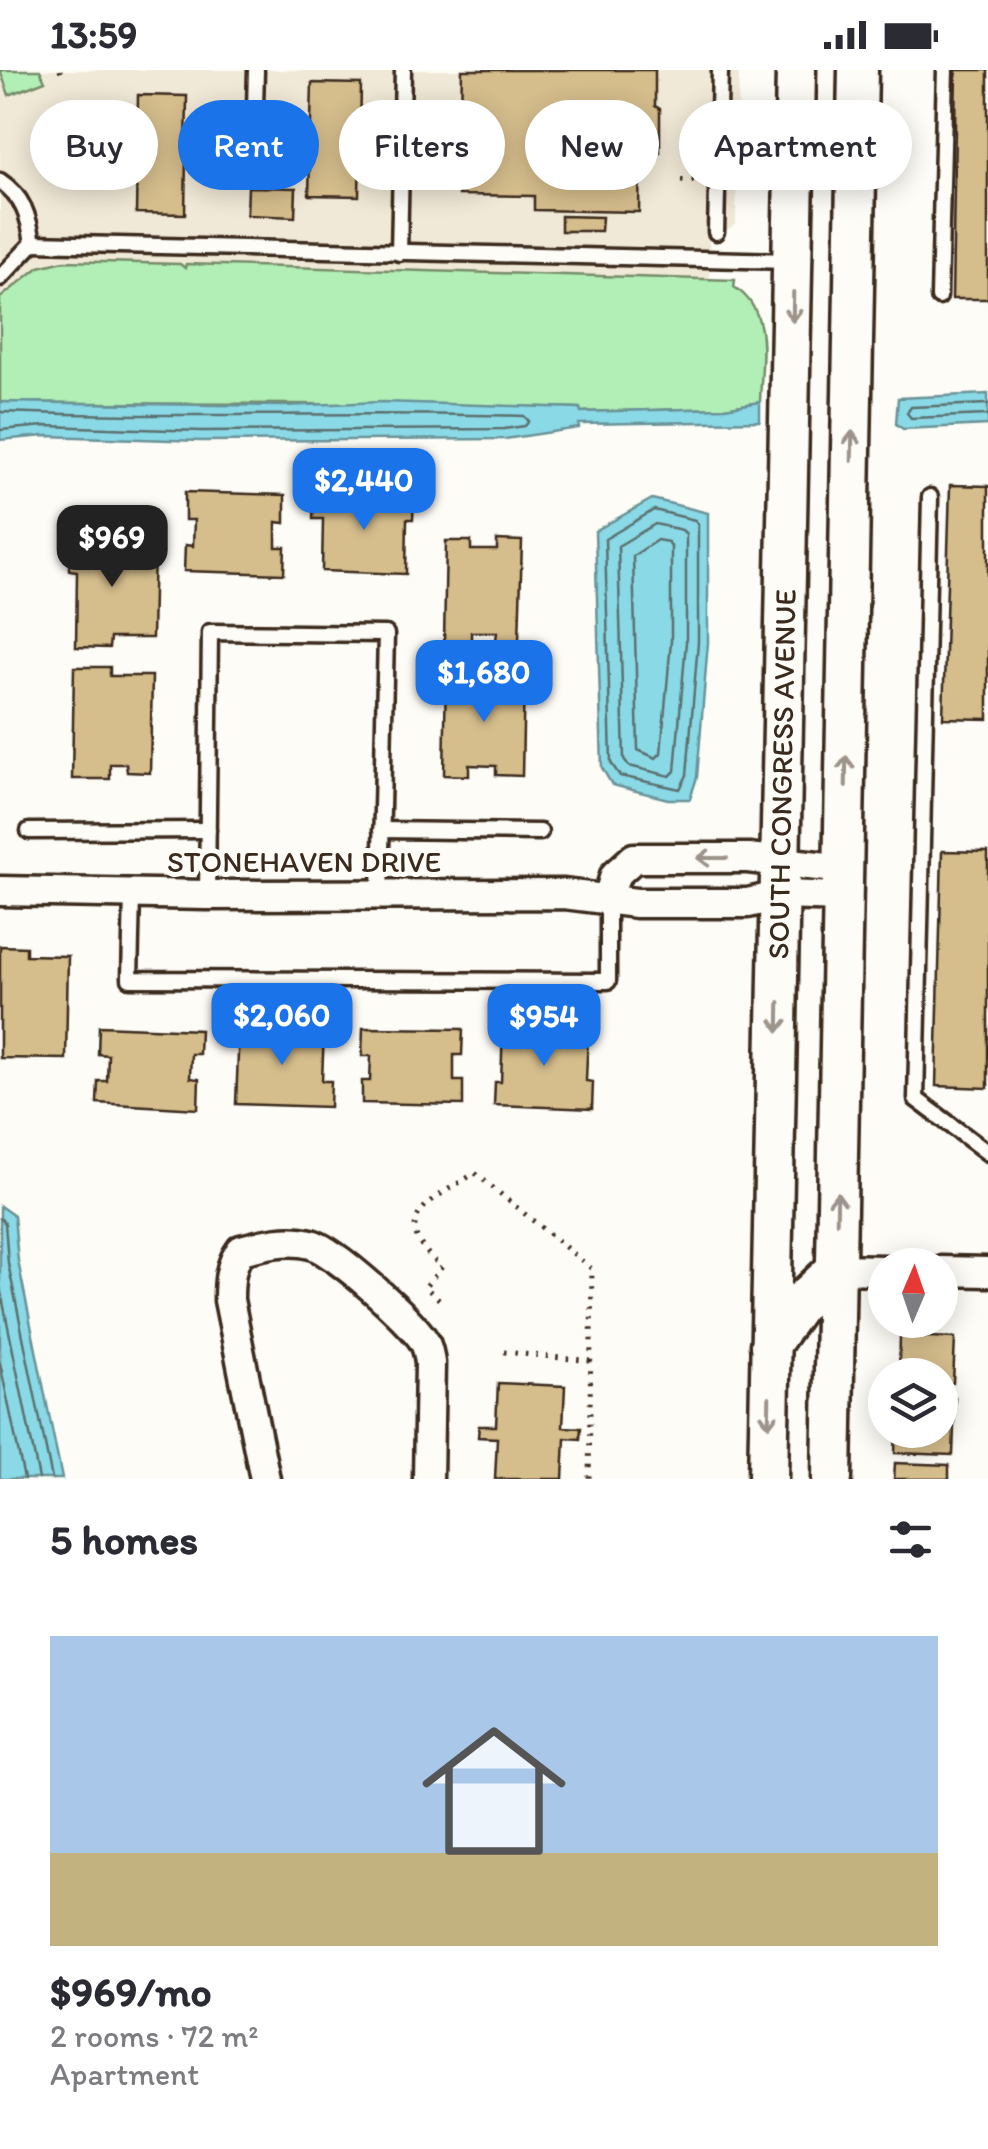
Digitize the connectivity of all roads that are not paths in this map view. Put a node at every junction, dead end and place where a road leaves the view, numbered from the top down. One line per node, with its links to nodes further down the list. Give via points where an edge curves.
1 (256, 70): 7 (lane)
2 (403, 70): 11 (lane)
3 (720, 70): 9 (lane)
4 (796, 70): 12 (main road, SOUTH CONGRESS AVENUE)
5 (858, 70): 21 (main road, SOUTH CONGRESS AVENUE, one-way to 5)
6 (945, 70): 14 (lane)
7 (255, 100)
8 (0, 181): 10 (lane, via 22,203)
9 (716, 232)
10 (33, 242): 11 (lane); 13 (lane)
11 (399, 253): 12 (lane)
12 (794, 262): 20 (main road, SOUTH CONGRESS AVENUE, one-way to 20)
13 (0, 278)
14 (939, 297)
15 (930, 497): 27 (lane, via 916,1100)
16 (208, 830): 17 (lane, via 210,632 229,632 386,634); 18 (lane); 24 (lane)
17 (381, 830): 19 (lane); 25 (lane)
18 (29, 831)
19 (540, 832)
20 (782, 879): 21 (street, STONEHAVEN DRIVE); 26 (street, STONEHAVEN DRIVE, via 748,904); 26 (street, STONEHAVEN DRIVE, one-way to 26, via 748,858 634,858 615,875); 32 (main road, SOUTH CONGRESS AVENUE, one-way to 32)
21 (843, 883): 28 (main road, SOUTH CONGRESS AVENUE, one-way to 21)
22 (0, 891): 23 (street, STONEHAVEN DRIVE)
23 (132, 894): 24 (street, STONEHAVEN DRIVE); 26 (lane, via 130,979 608,982)
24 (207, 895): 25 (street, STONEHAVEN DRIVE)
25 (380, 895): 26 (street, STONEHAVEN DRIVE)
26 (608, 899)
27 (988, 1154)
28 (836, 1269): 29 (street); 32 (main road, via 798,1304); 36 (main road, SOUTH CONGRESS AVENUE)
29 (868, 1270)
30 (958, 1271): 31 (street)
31 (988, 1272)
32 (770, 1345): 35 (main road, SOUTH CONGRESS AVENUE, one-way to 35)
33 (266, 1479): 34 (street, via 229,1283 242,1250 288,1241 335,1256 427,1345)
34 (428, 1479)
35 (768, 1479)
36 (832, 1479)

